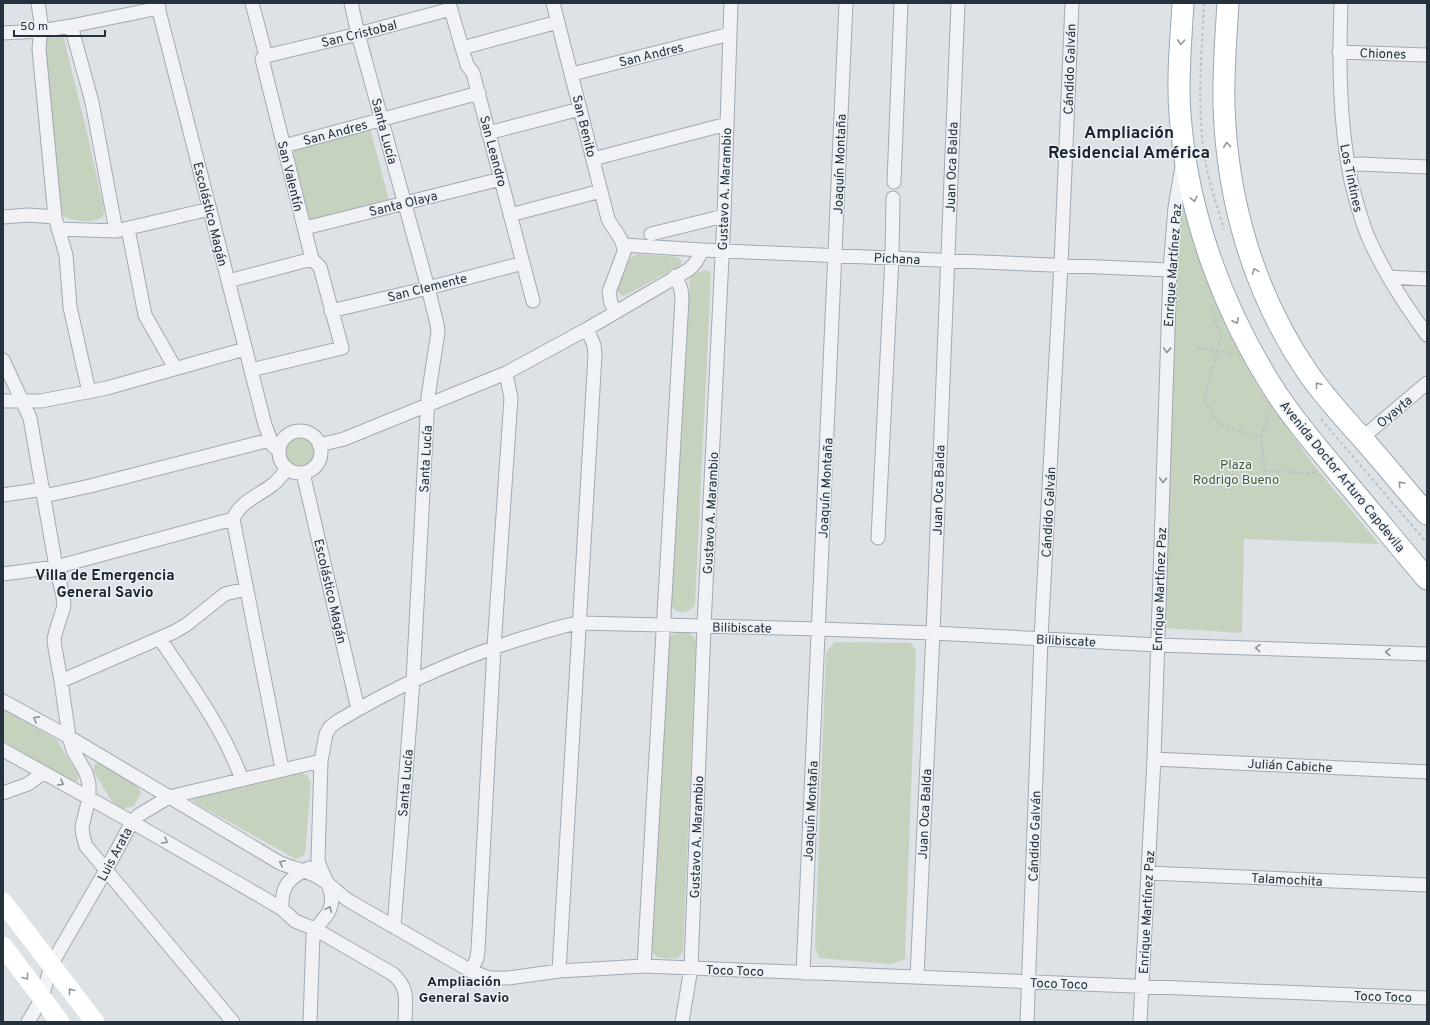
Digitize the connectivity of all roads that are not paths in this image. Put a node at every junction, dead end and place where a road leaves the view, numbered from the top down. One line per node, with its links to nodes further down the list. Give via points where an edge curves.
1 (38, 3): 17 (street)
2 (252, 3): 24 (street, San Valentín)
3 (351, 3): 19 (street, Santa Lucía)
4 (553, 3): 15 (street, San Benito)
5 (731, 3): 20 (street, Gustavo A. Marambio)
6 (846, 3): 52 (street, Joaquín Montaña)
7 (901, 3): 37 (street)
8 (958, 3): 55 (street, Juan Oca Balda)
9 (1072, 3): 57 (street, Cándido Galván)
10 (1183, 3): 32 (main road, Avenida Doctor Arturo Capdevila, one-way to 32, via 1179,94)
11 (1228, 3): 81 (main road, one-way to 11, via 1308,373 1270,306 1254,270 1234,198 1225,129)
12 (1341, 3): 22 (street, Los Tintines)
13 (158, 6): 16 (street); 41 (street, Escolástico Magán)
14 (450, 6): 19 (street, San Cristobal); 21 (street, San Leandro)
15 (558, 22): 21 (street); 25 (street, San Benito)
16 (71, 26): 17 (street); 47 (street)
17 (40, 31): 18 (street); 45 (street, via 39,49)
18 (3, 33)
19 (358, 34): 24 (street, San Cristobal); 28 (street, Santa Lucía)
20 (730, 34): 25 (street, San Andres); 29 (street, Gustavo A. Marambio)
21 (462, 48): 26 (street, San Leandro)
22 (1339, 52): 23 (street, Chiones); 34 (street, Los Tintines, via 1343,134)
23 (1427, 55)
24 (266, 56): 31 (street, San Valentín, via 262,59)
25 (572, 74): 27 (street, San Benito)
26 (479, 93): 28 (street, San Andres); 30 (street, San Leandro)
27 (580, 109): 30 (street); 33 (street, San Benito)
28 (382, 119): 31 (street, San Andres); 40 (street, Santa Lucía)
29 (727, 124): 33 (street); 43 (street, Gustavo A. Marambio)
30 (488, 133): 36 (street, San Leandro)
31 (284, 146): 46 (street, San Valentín)
32 (1185, 157): 58 (street, Enrique Martínez Paz, via 1179,181); 94 (main road, Avenida Doctor Arturo Capdevila, one-way to 94, via 1202,232 1213,267 1250,351 1304,431)
33 (594, 160): 38 (street, San Benito)
34 (1348, 165): 35 (street); 60 (street, Los Tintines, via 1368,239)
35 (1427, 167)
36 (501, 179): 40 (street, Santa Olaya); 42 (street, San Leandro)
37 (894, 182)
38 (601, 191): 42 (street); 49 (street, San Benito, via 608,219)
39 (893, 198): 53 (street)
40 (404, 203): 46 (street, Santa Olaya); 63 (street, Santa Lucía)
41 (210, 209): 47 (street); 62 (street, Escolástico Magán)
42 (510, 215): 56 (street, San Leandro)
43 (724, 216): 48 (street); 51 (street, Gustavo A. Marambio)
44 (3, 217): 45 (street, via 28,215)
45 (56, 223): 47 (street); 75 (street, via 66,255 70,307)
46 (304, 228): 54 (street, San Valentín)
47 (122, 230): 71 (street, via 145,315)
48 (651, 234)
49 (624, 245): 50 (street, Pichana); 66 (street, via 624,252 609,292)
50 (702, 250): 51 (street, Pichana); 59 (street, via 693,266)
51 (722, 251): 52 (street, Pichana); 98 (street, Gustavo A. Marambio)
52 (835, 255): 53 (street, Pichana); 99 (street, Joaquín Montaña)
53 (892, 257): 55 (street, Pichana); 91 (street)
54 (312, 259): 62 (street); 65 (street, San Valentín, via 320,268)
55 (948, 260): 57 (street, Pichana); 100 (street, Juan Oca Balda)
56 (523, 263): 63 (street, San Clemente); 64 (street, San Leandro)
57 (1061, 264): 58 (street, Pichana); 101 (street, Cándido Galván)
58 (1170, 270): 103 (street, Enrique Martínez Paz, one-way to 103)
59 (675, 276): 66 (street); 97 (street, via 682,299)
60 (1389, 277): 61 (street); 68 (street, Los Tintines)
61 (1427, 279)
62 (228, 281): 69 (street, Escolástico Magán)
63 (428, 288): 65 (street, San Clemente); 78 (street, Santa Lucía, via 438,332 428,391)
64 (533, 301)
65 (332, 311): 72 (street, San Valentín, via 342,348)
66 (616, 312): 67 (street)
67 (587, 329): 73 (street); 96 (street, via 595,355)
68 (1427, 335)
69 (245, 349): 71 (street); 72 (street, Escolástico Magán)
70 (3, 360): 77 (street)
71 (175, 368): 75 (street)
72 (251, 370): 79 (street, Escolástico Magán)
73 (506, 373): 78 (street); 104 (street, via 512,398)
74 (1427, 383): 81 (street, Oyayta)
75 (88, 392): 77 (street)
76 (3, 401): 77 (street)
77 (24, 402): 87 (street, via 30,418)
78 (428, 406): 83 (street, via 344,439); 107 (street, Santa Lucía)
79 (265, 426): 80 (street, via 281,431); 82 (street, Escolástico Magán)
80 (295, 431): 83 (street, via 308,432); 84 (street, via 284,438)
81 (1362, 438): 89 (main road, one-way to 81)
82 (270, 440): 84 (street, Escolástico Magán); 87 (street, via 105,482)
83 (319, 445): 86 (street, via 318,462 314,468)
84 (278, 450): 85 (street, Escolástico Magán, via 282,464)
85 (287, 469): 86 (street); 90 (street, via 279,480 241,505)
86 (303, 473): 109 (street, Escolástico Magán)
87 (43, 493): 88 (street); 92 (street)
88 (3, 495)
89 (1427, 514)
90 (233, 519): 92 (street); 95 (street)
91 (878, 538)
92 (56, 568): 93 (street); 106 (street, via 64,606 54,639)
93 (3, 574)
94 (1427, 579)
95 (246, 589): 102 (street, via 225,594 186,625); 114 (street)
96 (580, 623): 97 (street, Bilibiscate); 104 (street, Bilibiscate); 137 (street)
97 (663, 624): 98 (street, Bilibiscate); 134 (street)
98 (704, 626): 99 (street, Bilibiscate); 135 (street, Gustavo A. Marambio)
99 (818, 628): 100 (street, Bilibiscate); 138 (street, Joaquín Montaña)
100 (933, 633): 101 (street, Bilibiscate); 139 (street, Juan Oca Balda)
101 (1041, 638): 103 (street, Bilibiscate); 140 (street, Cándido Galván)
102 (160, 639): 106 (street); 117 (street, via 229,749)
103 (1157, 645): 105 (street, Bilibiscate, one-way to 103); 112 (street, Enrique Martínez Paz)
104 (494, 647): 107 (street, Bilibiscate); 136 (street, via 478,950)
105 (1427, 654)
106 (61, 680): 110 (street)
107 (413, 681): 109 (street, Bilibiscate); 130 (street, Santa Lucía)
108 (3, 701): 110 (street, one-way to 108)
109 (358, 709): 113 (street, Bilibiscate, via 330,727 326,734)
110 (68, 737): 119 (street, via 86,773); 120 (street)
111 (3, 750): 116 (street)
112 (1154, 758): 115 (street, Julián Cabiche); 125 (street, Enrique Martínez Paz)
113 (321, 761): 114 (street, Luis Arata); 122 (street, Bilibiscate)
114 (282, 769): 117 (street, Luis Arata)
115 (1427, 772)
116 (43, 773): 118 (street, via 28,784); 119 (street, one-way to 119)
117 (242, 780): 120 (street, Luis Arata)
118 (3, 793)
119 (89, 798): 121 (street); 123 (street, via 82,827 83,836 86,846)
120 (169, 798): 121 (street, Luis Arata); 124 (street, one-way to 120, via 280,863)
121 (132, 822): 123 (street, Luis Arata); 129 (street, one-way to 129)
122 (318, 860): 124 (street); 126 (street)
123 (106, 870): 133 (street, Luis Arata); 147 (street)
124 (304, 870): 126 (street); 129 (street, via 285,886)
125 (1148, 872): 127 (street, Talamochita); 141 (street, Enrique Martínez Paz)
126 (330, 885): 130 (street, Toco Toco, via 343,898); 131 (street, one-way to 126, via 330,910)
127 (1427, 886)
128 (3, 902): 133 (main road)
129 (282, 909): 131 (street, via 295,921)
130 (394, 927): 136 (street, Toco Toco)
131 (315, 930): 148 (street, via 312,945); 149 (street, via 401,980 406,995)
132 (3, 946): 142 (main road, one-way to 142)
133 (51, 965): 142 (street, Luis Arata); 146 (main road, one-way to 133)
134 (644, 966): 135 (street, Toco Toco); 137 (street, Toco Toco)
135 (691, 968): 138 (street, Toco Toco); 150 (street, Gustavo A. Marambio)
136 (471, 971): 137 (street, Toco Toco, via 489,978)
137 (560, 971)
138 (803, 972): 139 (street, Toco Toco)
139 (917, 978): 140 (street, Toco Toco)
140 (1028, 982): 141 (street, Toco Toco); 151 (street, Cándido Galván)
141 (1141, 986): 143 (street, Toco Toco); 152 (street, Enrique Martínez Paz)
142 (42, 998): 144 (street, Luis Arata); 145 (main road)
143 (1427, 998)
144 (28, 1022)
145 (60, 1022)
146 (95, 1022)
147 (233, 1022)
148 (310, 1022)
149 (405, 1022)
150 (682, 1022)
151 (1027, 1022)
152 (1140, 1022)

